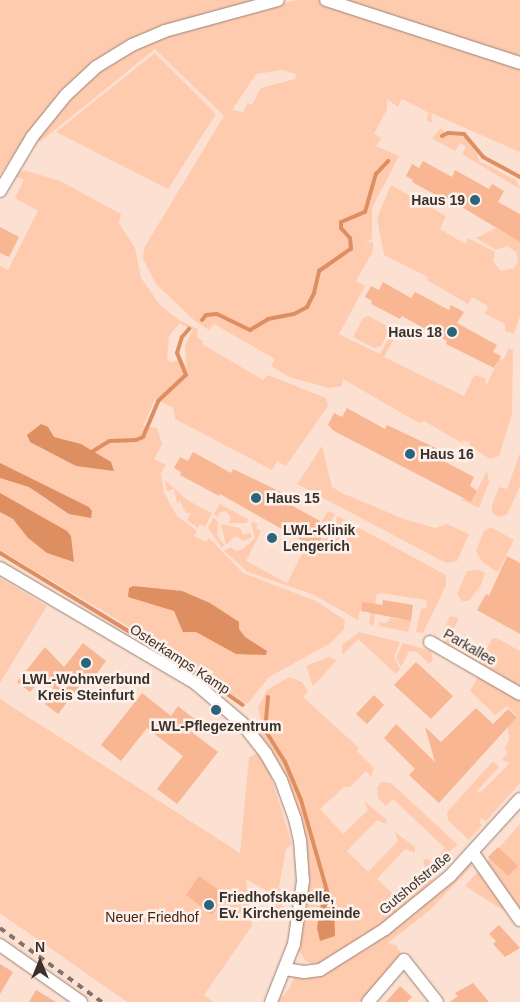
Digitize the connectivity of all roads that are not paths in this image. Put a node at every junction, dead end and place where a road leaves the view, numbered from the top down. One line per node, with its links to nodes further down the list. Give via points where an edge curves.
1 (278, 0): 4 (street, via 165,30 96,67 66,95 32,137)
2 (326, 0): 3 (street)
3 (520, 63)
4 (0, 192)
5 (0, 568): 12 (street, Osterkamps Kamp, via 195,683 221,702 255,738 282,780 300,840 303,881 299,922)
6 (430, 642): 7 (street, Parkallee)
7 (520, 694)
8 (520, 799): 9 (street, Gutshofstraße)
9 (473, 852): 10 (street); 12 (street, Gutshofstraße, via 450,876 385,929 336,963 304,972)
10 (520, 920)
11 (0, 945): 13 (street)
12 (285, 969): 14 (street, Osterkamps Kamp)
13 (80, 1002)
14 (272, 1002)
15 (368, 1002): 16 (street, via 404,960)
16 (437, 1002)

